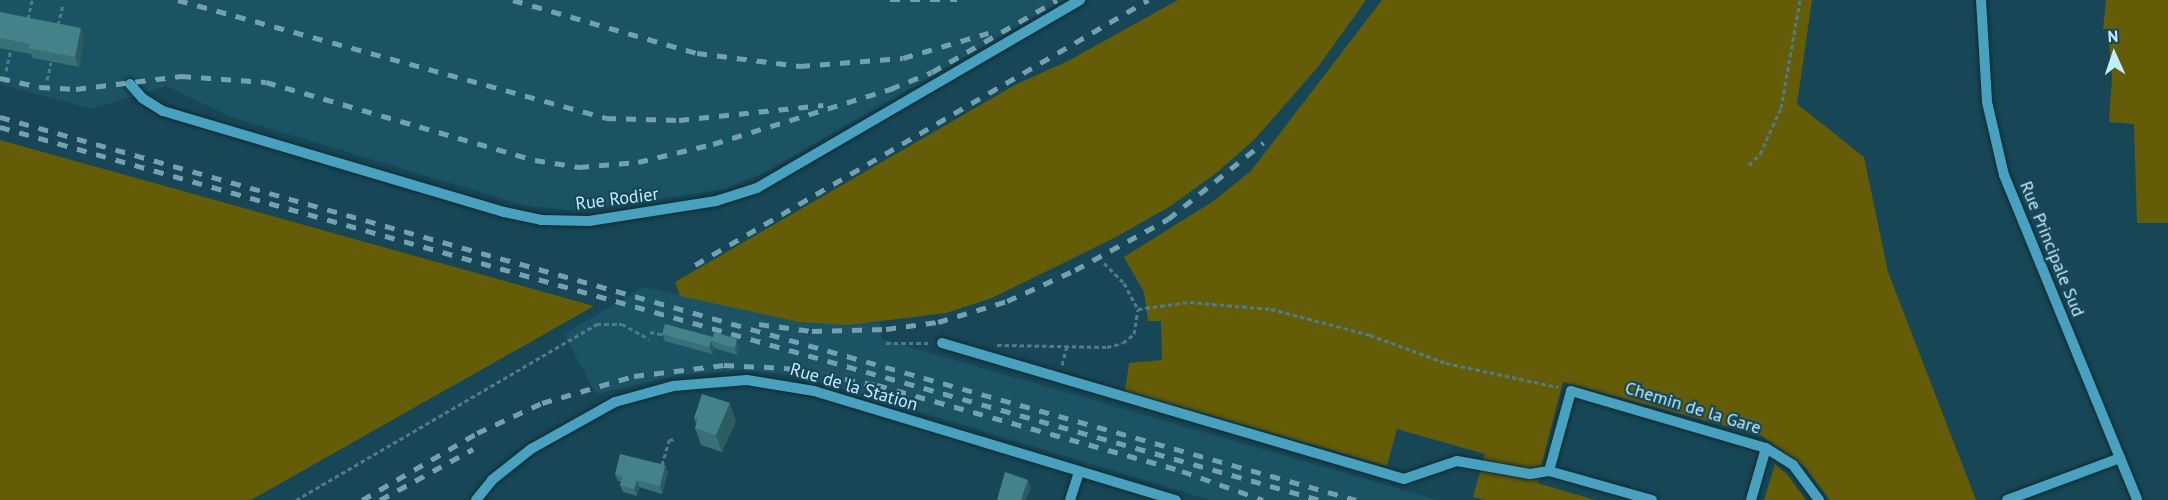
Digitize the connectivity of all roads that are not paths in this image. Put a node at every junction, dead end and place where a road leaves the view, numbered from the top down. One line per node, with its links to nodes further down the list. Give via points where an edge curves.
1 (1080, 0): 3 (street, Rue Rodier, via 757,188 716,201 589,221 541,220 504,212 175,115 148,104)
2 (1981, 0): 6 (street, Rue Principale Sud, via 1986,93 2001,163)
3 (130, 84)
4 (942, 343): 7 (street, via 1404,479 1457,461 1530,474)
5 (1766, 448): 7 (street, Chemin de la Gare, via 1572,391); 13 (street); 14 (street, Chemin de la Gare, via 1793,465)
6 (2120, 458): 15 (street); 16 (street, Rue Principale Sud)
7 (1549, 471): 12 (street)
8 (1079, 472): 9 (street, Rue de la Station, via 805,388 731,380 663,388 595,412 531,449 492,480); 10 (street); 11 (street, Rue de la Station)
9 (476, 500)
10 (1070, 500)
11 (1176, 500)
12 (1652, 500)
13 (1751, 500)
14 (1819, 500)
15 (2007, 500)
16 (2137, 500)

